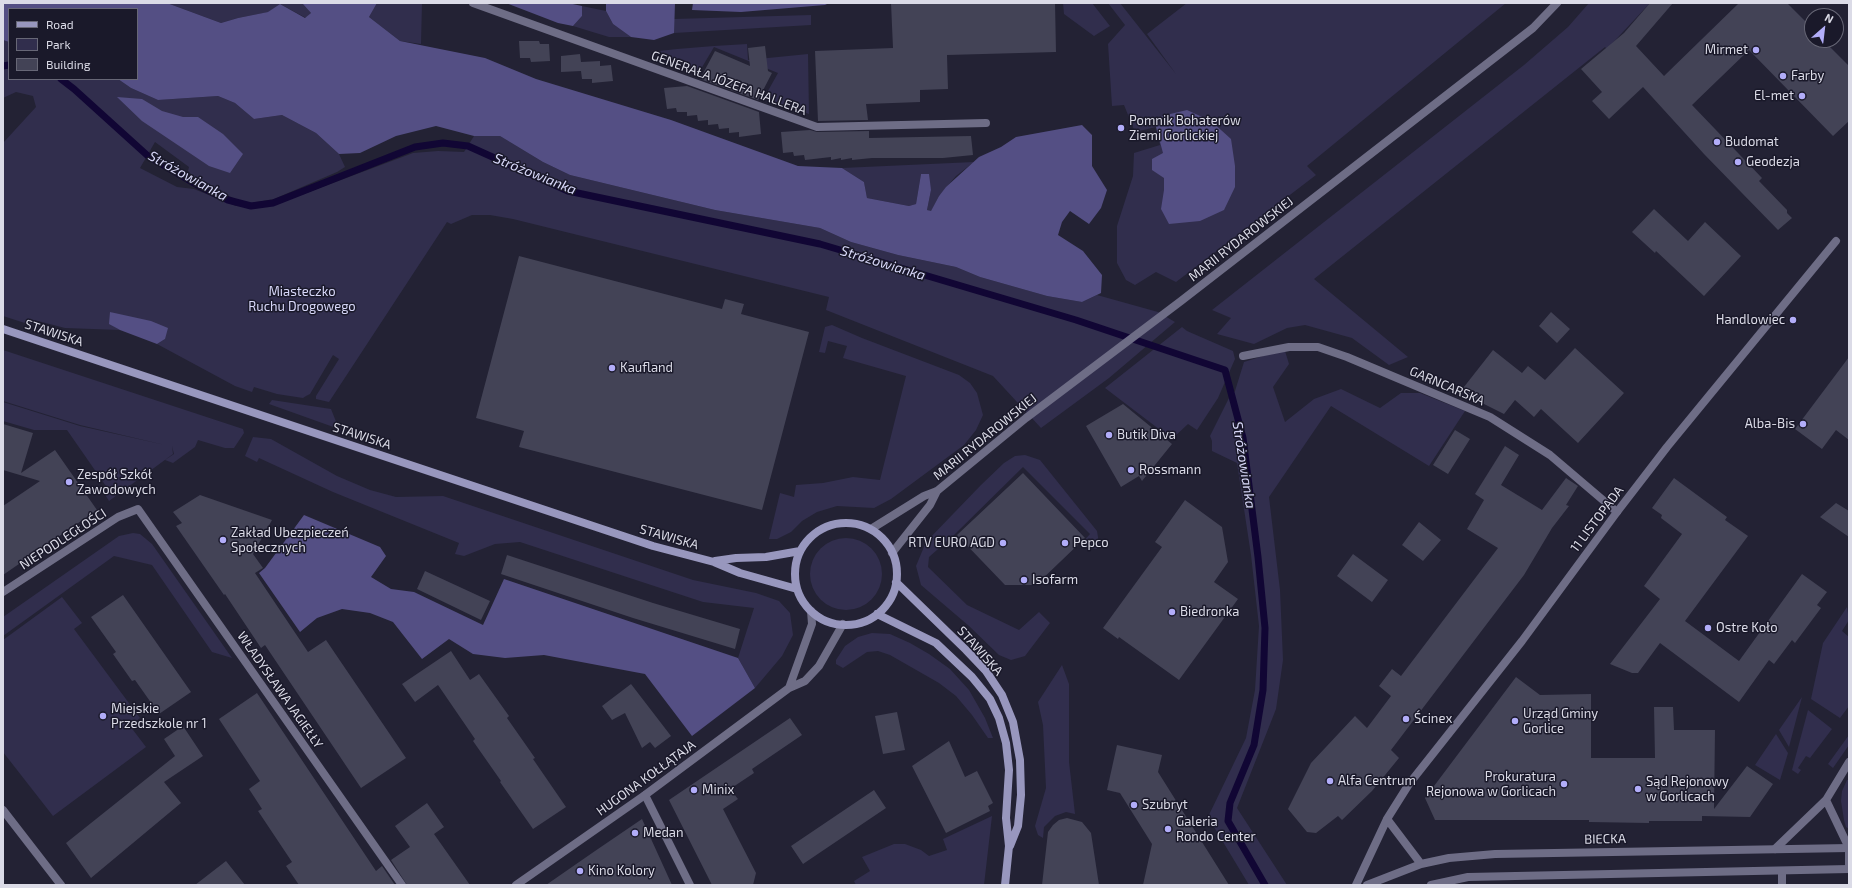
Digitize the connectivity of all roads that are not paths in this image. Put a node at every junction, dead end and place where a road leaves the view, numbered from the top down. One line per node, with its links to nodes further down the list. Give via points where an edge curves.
1 (473, 3): 3 (street, GENERAŁA JÓZEFA HALLERA, via 817,127)
2 (1557, 3): 7 (street, MARII RYDAROWSKIEJ, via 1533,28 1026,418)
3 (986, 123)
4 (1836, 241): 9 (street, 11 LISTOPADA)
5 (3, 329): 13 (main road, STAWISKA, via 653,546)
6 (1243, 356): 9 (street, GARNCARSKA, via 1289,346 1318,347 1347,357 1490,417 1550,455)
7 (937, 491): 10 (street, MARII RYDAROWSKIEJ, via 924,496); 12 (street, MARII RYDAROWSKIEJ, via 930,505)
8 (138, 509): 16 (street, NIEPODLEGŁOŚCI, via 118,518); 33 (street, WŁADYSŁAWA JAGIEŁŁY)
9 (1616, 512): 25 (street, 11 LISTOPADA, via 1522,641 1409,784)
10 (871, 529): 11 (main road, via 857,524 834,524 814,534); 12 (main road, via 881,537)
11 (800, 551): 13 (main road, STAWISKA); 15 (main road, via 795,570)
12 (892, 553): 14 (main road, via 897,570)
13 (714, 562): 15 (main road, STAWISKA, via 740,573)
14 (896, 582): 18 (main road, via 888,602); 26 (main road, STAWISKA, via 986,671 1002,695 1013,722 1020,760 1021,795 1018,826)
15 (797, 589): 17 (main road)
16 (3, 592)
17 (811, 611): 19 (main road, via 826,620); 20 (street, via 812,624)
18 (877, 614): 19 (main road, via 861,622); 26 (main road, STAWISKA, via 936,643 972,677 990,699 1006,742 1009,770 1006,818)
19 (843, 624): 20 (street, HUGONA KOŁŁĄTAJA, via 819,666 804,681)
20 (789, 688): 22 (street, HUGONA KOŁŁĄTAJA)
21 (1849, 762): 23 (street)
22 (645, 795): 34 (street, HUGONA KOŁŁĄTAJA); 35 (street)
23 (1826, 800): 27 (street); 28 (street)
24 (3, 810): 32 (street)
25 (1387, 819): 29 (street); 37 (street, 11 LISTOPADA)
26 (1009, 846): 36 (main road, STAWISKA)
27 (1849, 848): 28 (street, BIECKA); 30 (street)
28 (1775, 849): 29 (street, BIECKA, via 1495,854 1449,858)
29 (1421, 864): 38 (street, BIECKA)
30 (1849, 869): 31 (street)
31 (1782, 870): 39 (street, via 1468,877); 40 (street)
32 (61, 885)
33 (402, 885)
34 (516, 885)
35 (690, 885)
36 (1005, 885)
37 (1356, 885)
38 (1367, 885)
39 (1431, 885)
40 (1782, 885)

